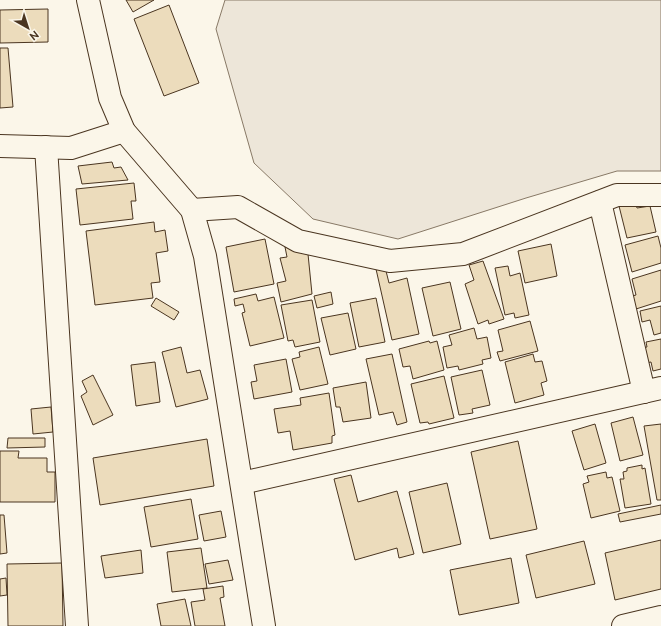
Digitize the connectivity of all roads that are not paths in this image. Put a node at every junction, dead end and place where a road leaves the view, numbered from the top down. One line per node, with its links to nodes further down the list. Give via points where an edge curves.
1 (88, 0): 2 (street, via 110,98)
2 (124, 131): 4 (street, via 71,148); 7 (street)
3 (0, 146): 4 (street)
4 (46, 148): 11 (street)
5 (661, 195): 6 (street, via 617,195)
6 (600, 202): 7 (street, via 463,254 390,261 298,241 238,207); 8 (street)
7 (192, 210): 9 (street, via 205,256)
8 (652, 390): 9 (street)
9 (242, 483): 12 (street)
10 (661, 617): 13 (street)
11 (77, 626)
12 (264, 626)
13 (623, 626)

